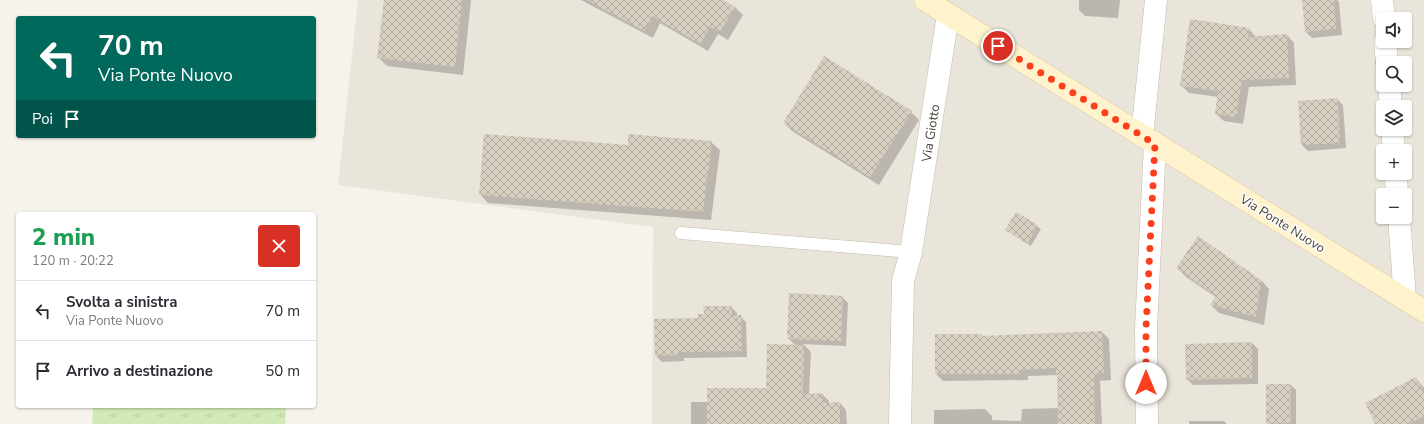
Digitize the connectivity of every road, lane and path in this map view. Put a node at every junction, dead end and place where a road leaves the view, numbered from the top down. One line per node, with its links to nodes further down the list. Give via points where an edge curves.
1 (925, 0): 5 (main road, Via Ponte Nuovo)
2 (1156, 0): 6 (street)
3 (1382, 0): 4 (street)
4 (1383, 12)
5 (948, 15): 6 (main road, Via Ponte Nuovo); 9 (street, Via Giotto)
6 (1148, 140): 10 (main road, Via Ponte Nuovo); 13 (street)
7 (1400, 224): 10 (street)
8 (681, 232): 9 (lane)
9 (911, 252): 12 (street, Via Giotto, via 902,281)
10 (1405, 299): 11 (main road, Via Ponte Nuovo)
11 (1424, 311)
12 (900, 424)
13 (1146, 424)

